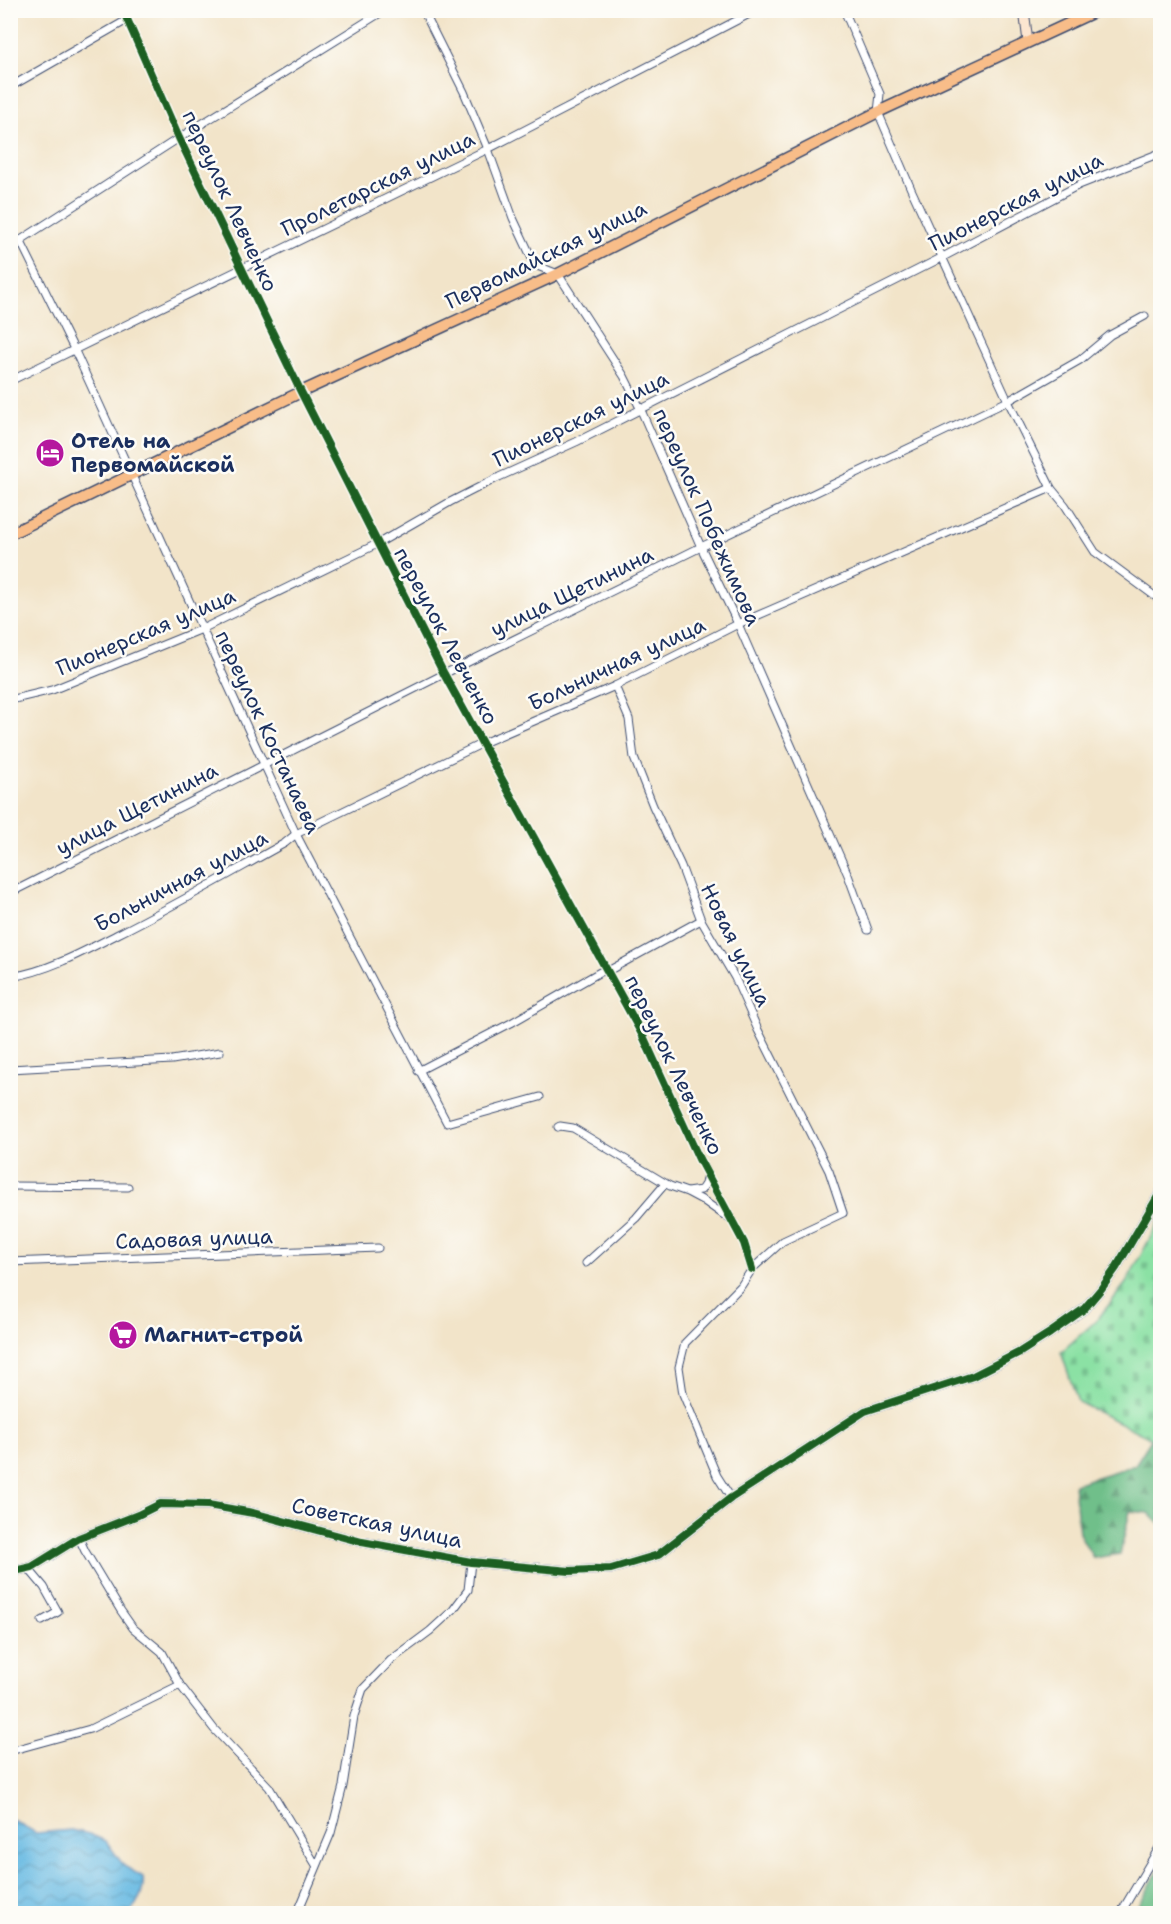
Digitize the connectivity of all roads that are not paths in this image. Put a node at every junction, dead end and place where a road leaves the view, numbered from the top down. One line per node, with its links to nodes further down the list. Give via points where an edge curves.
1 (123, 10): 8 (street, переулок Левченко)
2 (385, 10): 12 (street)
3 (423, 10): 13 (street, переулок Побежимова)
4 (757, 10): 13 (street, Пролетарская улица)
5 (844, 10): 11 (street, via 880,94)
6 (1024, 10): 9 (street)
7 (1098, 10): 9 (main road, Первомайская улица)
8 (127, 20): 10 (street); 12 (street, переулок Левченко)
9 (1028, 42): 11 (main road, Первомайская улица)
10 (10, 87)
11 (878, 112): 17 (street); 19 (main road, Первомайская улица)
12 (179, 138): 15 (street); 18 (street, переулок Левченко)
13 (488, 148): 18 (street, Пролетарская улица); 19 (street, переулок Побежимова, via 535,265)
14 (1161, 153): 17 (street, Пионерская улица, via 1079,185)
15 (20, 240): 16 (street); 21 (street, переулок Костанаева)
16 (10, 247)
17 (941, 258): 24 (street); 25 (street, Пионерская улица)
18 (241, 268): 21 (street, Пролетарская улица); 23 (street, переулок Левченко)
19 (558, 274): 23 (main road, Первомайская улица); 25 (street, переулок Побежимова, via 624,376)
20 (1145, 316): 24 (street, улица Щетинина, via 1110,335 1080,360)
21 (75, 351): 22 (street, Пролетарская улица); 26 (street, переулок Костанаева)
22 (10, 381)
23 (301, 392): 26 (main road, Первомайская улица); 29 (street, переулок Левченко)
24 (1008, 401): 27 (street); 30 (street, улица Щетинина)
25 (640, 408): 29 (street, Пионерская улица, via 450,502); 30 (street, переулок Побежимова)
26 (130, 475): 28 (main road, Первомайская улица); 33 (street, переулок Костанаева)
27 (1051, 488): 31 (street, via 1095,552); 32 (street, Больничная улица)
28 (10, 534)
29 (377, 544): 33 (street, Пионерская улица); 34 (street, переулок Левченко)
30 (700, 547): 32 (street, переулок Побежимова); 34 (street, улица Щетинина)
31 (1161, 600)
32 (738, 624): 35 (street, Больничная улица); 42 (street, переулок Побежимова, via 848,875)
33 (202, 629): 36 (street, Пионерская улица, via 51,690); 38 (street, переулок Костанаева)
34 (444, 674): 37 (street, переулок Левченко); 38 (street, улица Щетинина)
35 (615, 686): 37 (street, Больничная улица); 41 (street, Новая улица, via 629,719 634,758)
36 (10, 700)
37 (483, 743): 39 (street, Больничная улица); 43 (street, переулок Левченко)
38 (263, 764): 39 (street, переулок Костанаева); 40 (street, улица Щетинина)
39 (297, 834): 44 (street, Больничная улица, via 87,951); 47 (street, переулок Костанаева)
40 (10, 893)
41 (701, 920): 43 (street); 60 (street, Новая улица, via 735,978 829,1172 843,1213 783,1240)
42 (868, 930)
43 (608, 971): 47 (street); 50 (street, переулок Левченко)
44 (10, 977)
45 (220, 1052): 46 (street, via 172,1060)
46 (10, 1070)
47 (418, 1071): 48 (street, переулок Костанаева, via 447,1123)
48 (540, 1097)
49 (558, 1127): 51 (street, via 585,1134)
50 (707, 1173): 54 (street, via 701,1190); 56 (street, переулок Левченко)
51 (665, 1184): 54 (street); 59 (street, via 636,1218)
52 (10, 1186): 53 (street)
53 (128, 1187)
54 (687, 1192): 56 (street)
55 (1161, 1193): 61 (street, Советская улица, via 1101,1289 1084,1309 1050,1334 973,1376 865,1411)
56 (732, 1222): 60 (street, переулок Левченко)
57 (378, 1248): 58 (street, Садовая улица)
58 (10, 1262)
59 (586, 1263)
60 (752, 1269): 61 (street, via 741,1286 685,1344 679,1367 683,1395 701,1442)
61 (732, 1498): 63 (street, Советская улица, via 658,1555 611,1569 570,1571)
62 (79, 1538): 63 (street, Советская улица, via 160,1504 208,1505 362,1542); 64 (street, Советская улица); 67 (street, via 121,1611 133,1628 162,1652)
63 (471, 1562): 70 (street, via 468,1590 453,1610 391,1660 363,1689 354,1716 343,1786)
64 (28, 1568): 65 (street, Советская улица); 66 (street, via 58,1612)
65 (10, 1572)
66 (42, 1621)
67 (180, 1685): 68 (street, via 90,1729); 70 (street, via 214,1729 270,1787)
68 (10, 1751)
69 (1161, 1846): 72 (street)
70 (316, 1865): 71 (street)
71 (297, 1914)
72 (1120, 1914)

